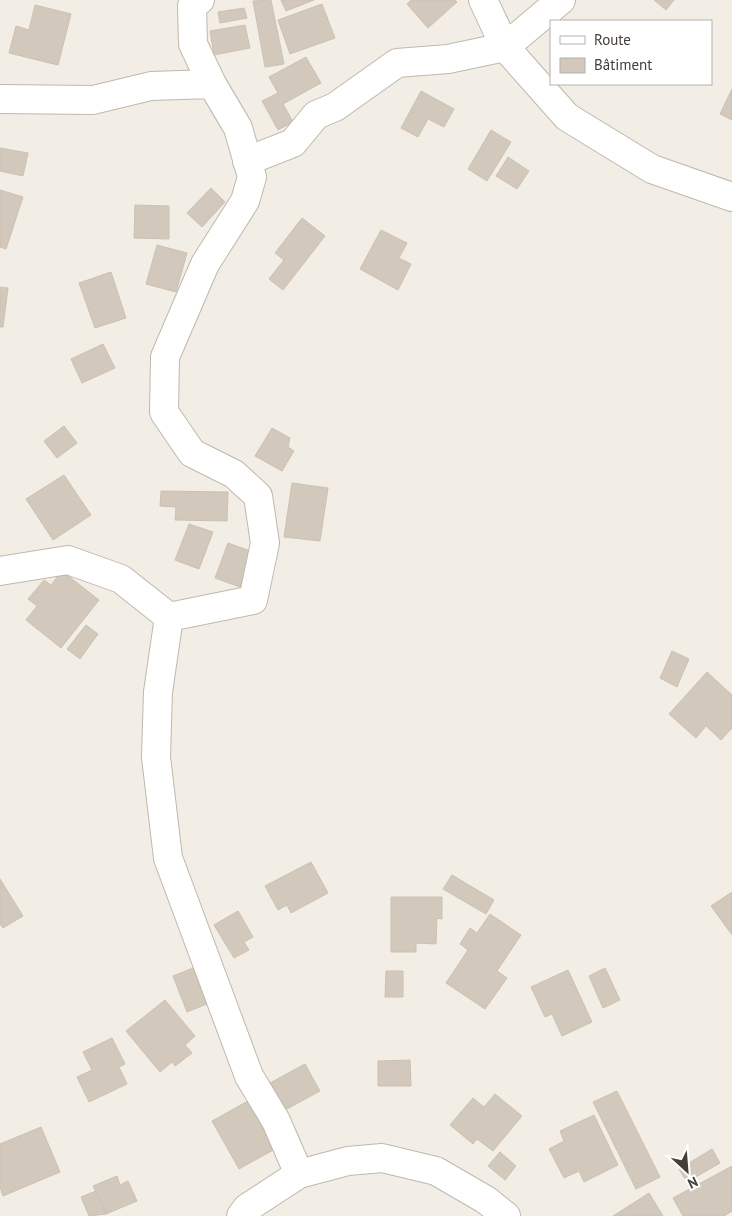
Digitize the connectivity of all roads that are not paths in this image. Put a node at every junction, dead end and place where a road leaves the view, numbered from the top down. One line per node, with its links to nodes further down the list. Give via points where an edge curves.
1 (200, 0): 5 (street, via 192,6 193,44)
2 (483, 0): 4 (street)
3 (561, 0): 4 (street)
4 (505, 47): 7 (street, via 448,59 397,63 335,107 316,115 293,143); 8 (street, via 567,117 652,169)
5 (212, 84): 6 (street, via 152,86 93,100); 7 (street, via 238,128)
6 (0, 99)
7 (247, 161): 10 (street, via 252,177 246,201 205,264 165,357 164,412 192,453 234,474 258,496 265,543 253,600)
8 (732, 197)
9 (0, 571): 10 (street, via 68,560 121,579)
10 (169, 616): 11 (street, via 158,692 156,758 168,858 248,1076 276,1121)
11 (299, 1174): 12 (street, via 247,1208); 13 (street, via 348,1161 382,1158 436,1171 486,1200)
12 (241, 1216)
13 (506, 1216)

